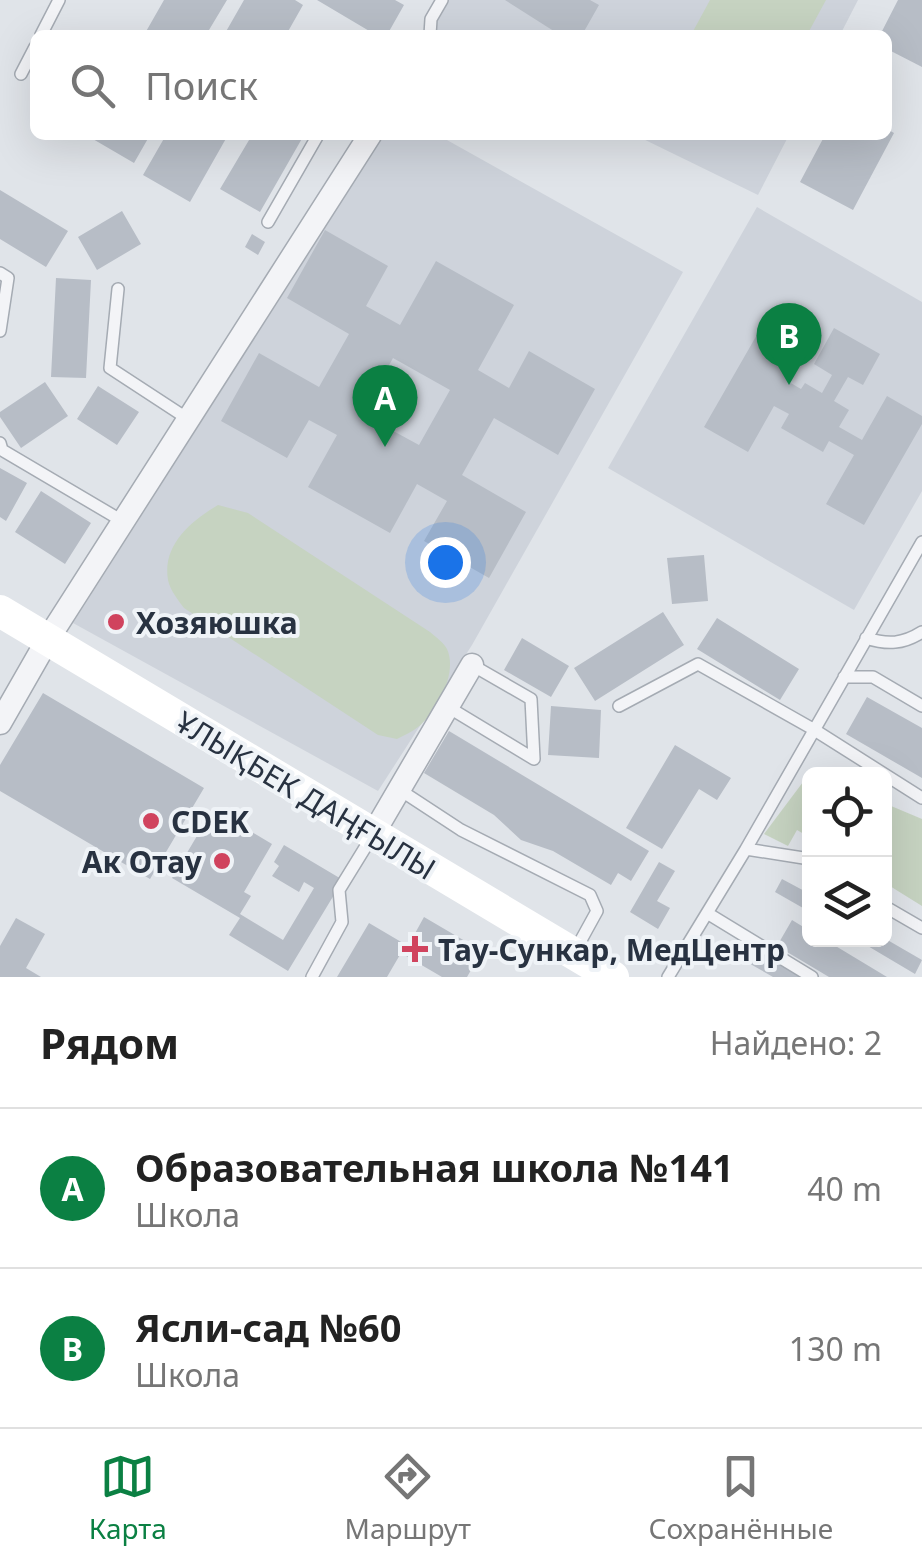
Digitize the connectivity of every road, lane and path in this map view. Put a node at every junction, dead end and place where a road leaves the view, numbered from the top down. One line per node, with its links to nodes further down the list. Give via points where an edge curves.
1 (60, 0): 3 (lane)
2 (436, 2): 4 (lane)
3 (44, 30)
4 (430, 30)
5 (30, 57): 6 (lane)
6 (21, 74)
7 (315, 140): 9 (lane)
8 (367, 140): 13 (street)
9 (268, 222)
10 (0, 273): 12 (lane, via 8,278)
11 (118, 288): 13 (lane, via 110,368)
12 (0, 331)
13 (188, 419): 15 (street)
14 (0, 443): 15 (lane)
15 (124, 522): 20 (street)
16 (922, 542): 19 (lane)
17 (0, 611): 20 (street, ҰЛЫҚБЕК ДАҢҒЫЛЫ)
18 (922, 632): 19 (lane, via 906,642)
19 (866, 638): 22 (lane)
20 (48, 640): 26 (street); 30 (street, ҰЛЫҚБЕК ДАҢҒЫЛЫ)
21 (472, 664): 25 (street); 25 (lane, via 531,699 534,759)
22 (844, 677): 24 (lane, via 873,676); 27 (lane)
23 (619, 706): 27 (lane, via 698,664)
24 (922, 706)
25 (448, 707): 28 (street)
26 (0, 723)
27 (813, 730): 29 (lane); 31 (lane)
28 (400, 790): 30 (street); 36 (lane, via 461,830 590,895 597,911)
29 (922, 798)
30 (372, 836): 36 (street, ҰЛЫҚБЕК ДАҢҒЫЛЫ); 37 (lane, via 339,890 342,922)
31 (746, 849): 32 (lane); 34 (lane)
32 (802, 858)
33 (892, 911): 35 (lane)
34 (708, 912): 39 (lane); 40 (lane)
35 (922, 928)
36 (573, 954): 38 (street, ҰЛЫҚБЕК ДАҢҒЫЛЫ)
37 (312, 977)
38 (613, 977)
39 (668, 977)
40 (812, 977)

